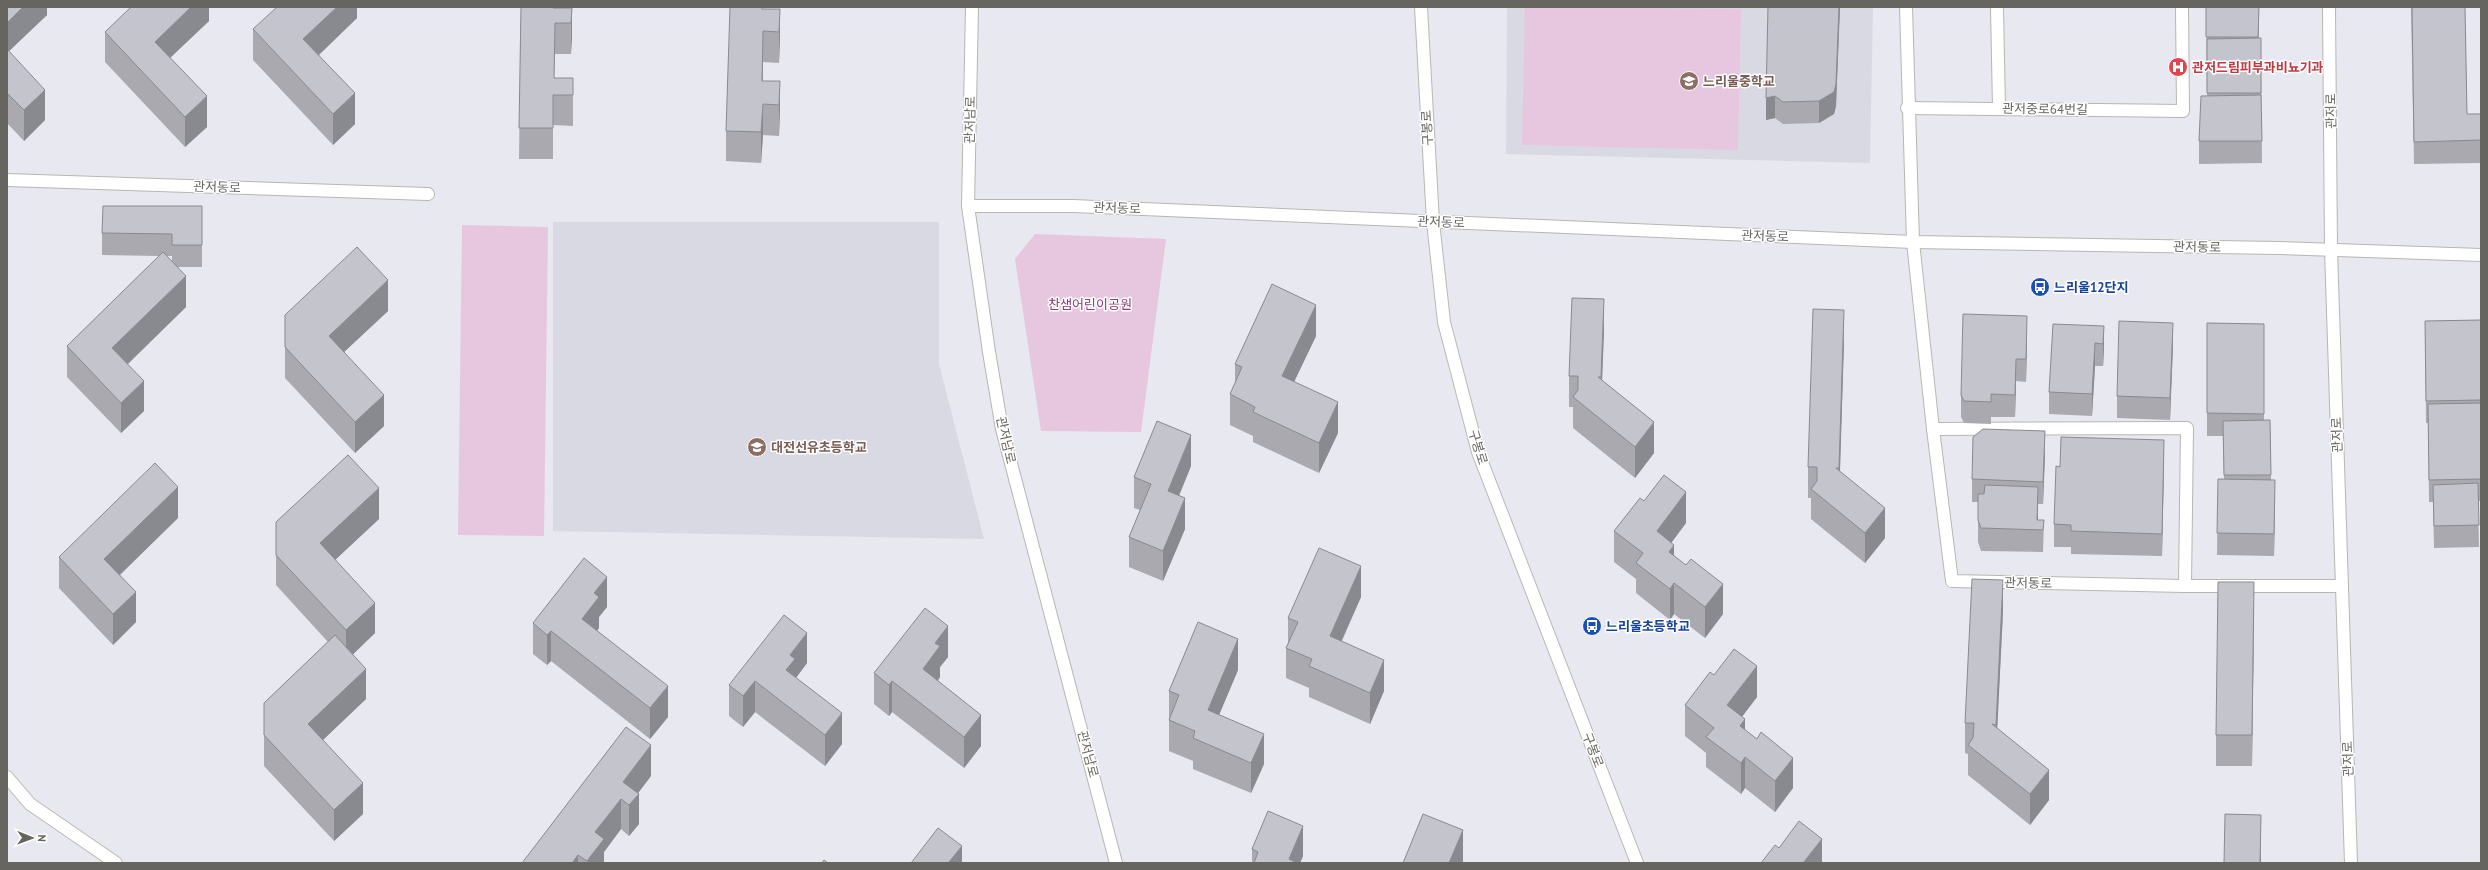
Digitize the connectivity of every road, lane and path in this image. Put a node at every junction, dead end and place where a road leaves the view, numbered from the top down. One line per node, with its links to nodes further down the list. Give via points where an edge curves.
1 (972, 7): 11 (street, 관저남로)
2 (1421, 7): 12 (street, 구봉로)
3 (1906, 7): 7 (street)
4 (1997, 7): 8 (street)
5 (2182, 7): 8 (street, 관저중로64번길, via 2183,112)
6 (2329, 7): 14 (street, 관저로)
7 (1907, 108): 8 (street, 관저중로64번길); 13 (street)
8 (1999, 108)
9 (7, 180): 10 (street, 관저동로)
10 (428, 194)
11 (968, 206): 12 (street, 관저동로, via 1073,206); 21 (street, 관저남로, via 1002,429)
12 (1432, 222): 13 (street, 관저동로); 22 (street, 구봉로, via 1444,322 1478,452)
13 (1913, 242): 14 (street, 관저동로); 16 (street, 관저동로)
14 (2331, 250): 15 (street, 관저동로); 18 (street, 관저로)
15 (2481, 256)
16 (1933, 428): 17 (street, 관저동로, via 1952,581); 17 (street, via 2187,428)
17 (2185, 586): 18 (street, 관저동로)
18 (2342, 586): 23 (street, 관저로)
19 (7, 777): 20 (street, via 30,804)
20 (116, 863)
21 (1116, 863)
22 (1637, 863)
23 (2351, 863)

